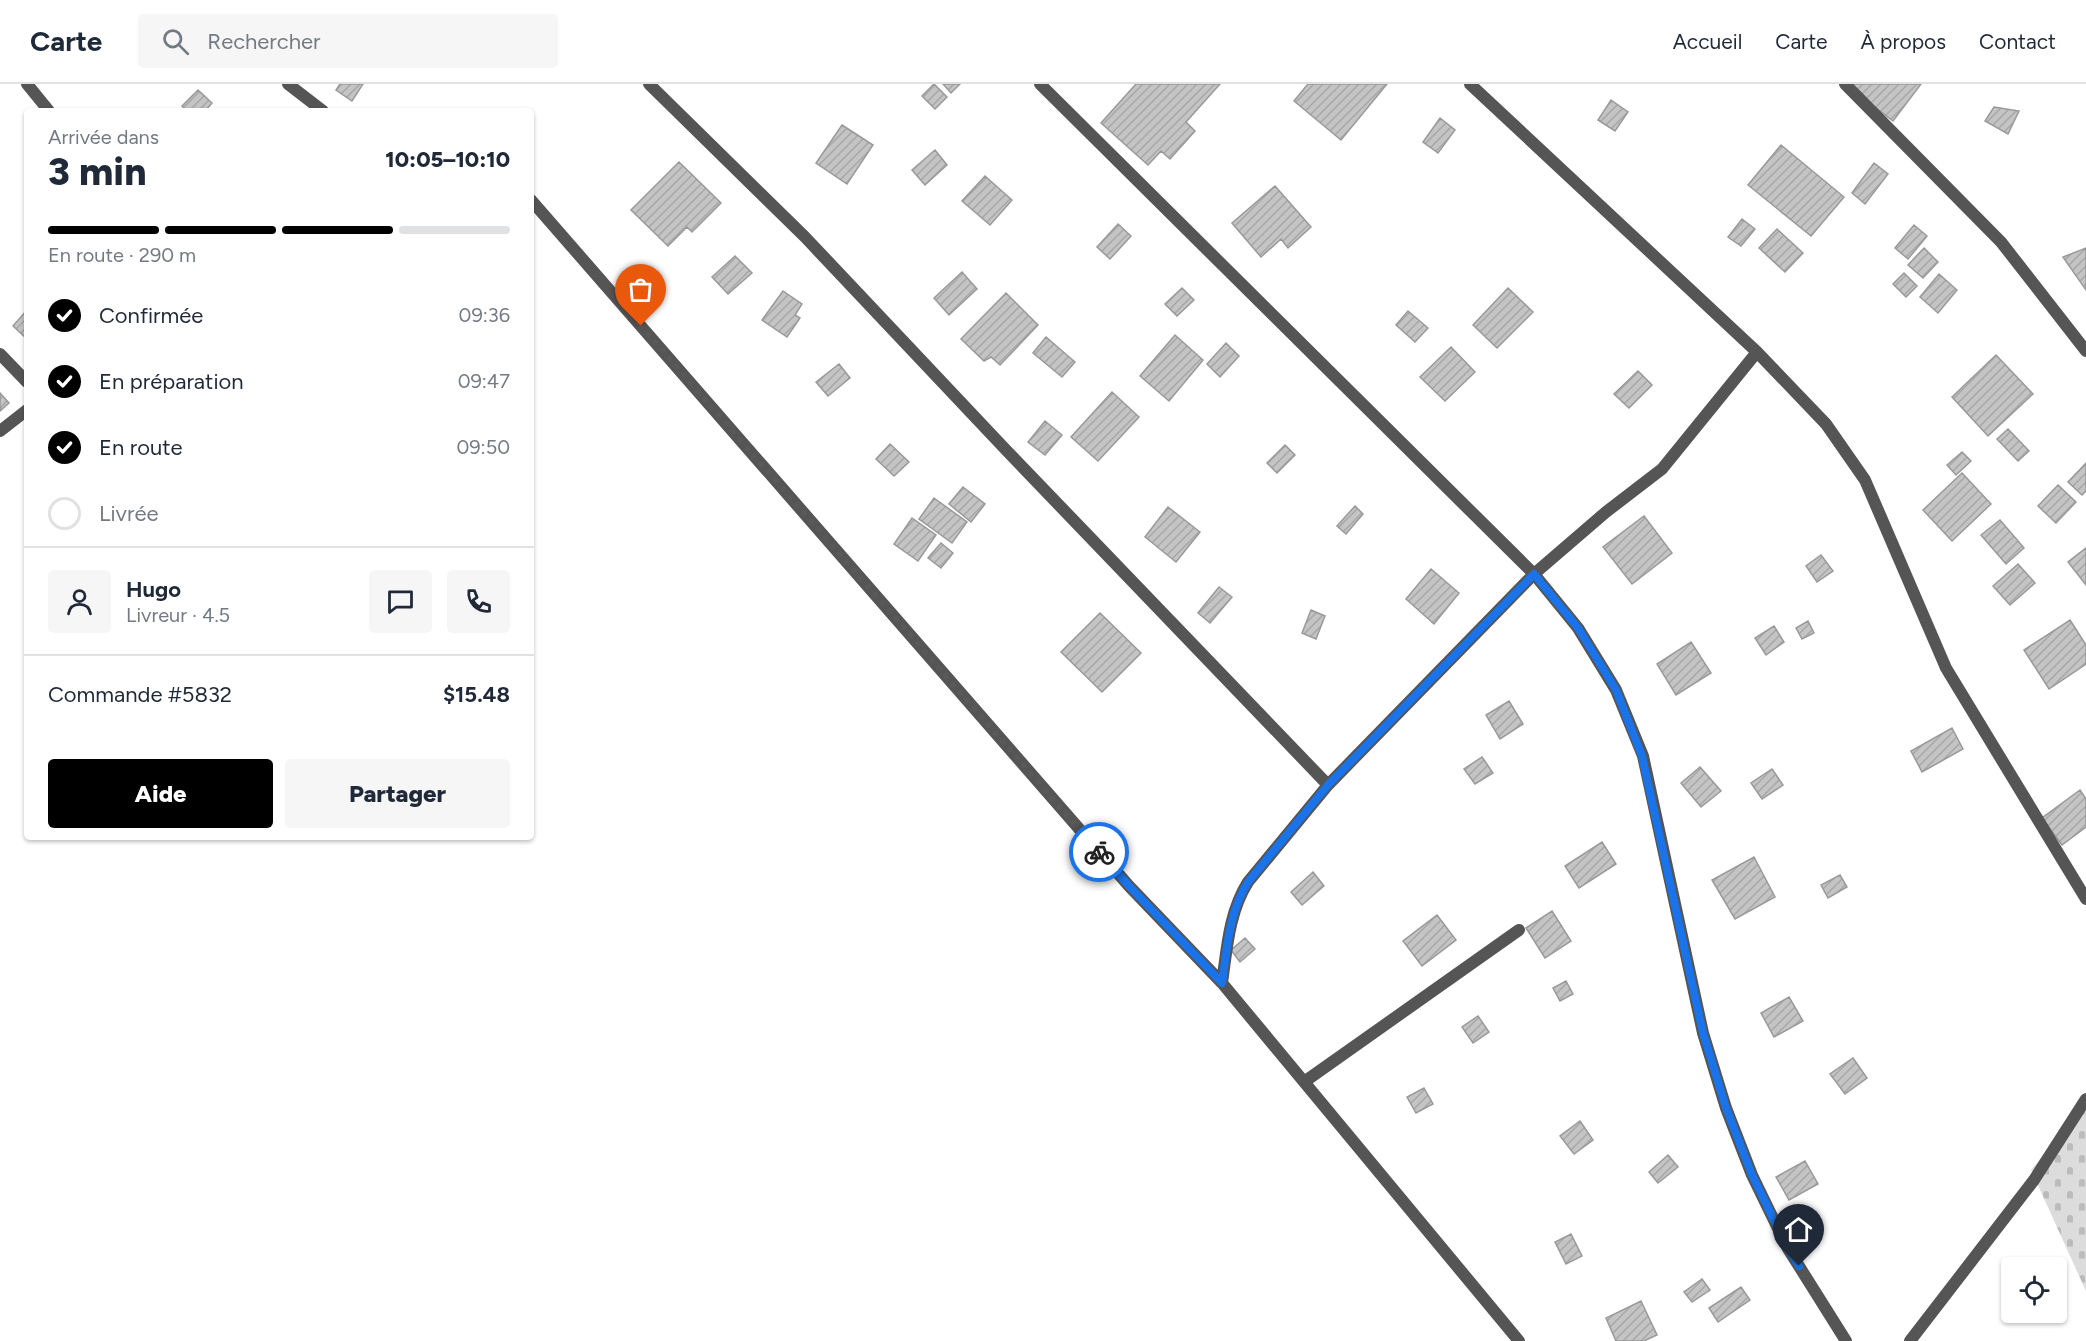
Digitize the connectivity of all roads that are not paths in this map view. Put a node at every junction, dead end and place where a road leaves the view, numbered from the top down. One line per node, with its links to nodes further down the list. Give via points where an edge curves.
1 (27, 84): 7 (street)
2 (288, 84): 8 (street)
3 (649, 84): 17 (street, via 805,237)
4 (1040, 84): 16 (street)
5 (1470, 84): 11 (street)
6 (1845, 84): 10 (street, via 2001,242)
7 (47, 108)
8 (319, 108)
9 (534, 203): 20 (street, via 1129,886)
10 (2086, 351)
11 (1757, 352): 16 (street, via 1662,469); 18 (street, via 1826,424 1865,480 1946,668)
12 (0, 354): 13 (street)
13 (24, 378)
14 (24, 413): 15 (street)
15 (0, 431)
16 (1534, 574): 17 (street); 24 (street, via 1578,628 1616,690 1642,756 1703,1033 1726,1108 1752,1175 1787,1247)
17 (1328, 785): 20 (street, via 1239,897)
18 (2086, 899)
19 (1519, 930): 21 (street)
20 (1222, 983): 21 (street)
21 (1304, 1082): 23 (street)
22 (2086, 1099): 25 (street, via 2034,1180)
23 (1519, 1341)
24 (1846, 1341)
25 (1910, 1341)

